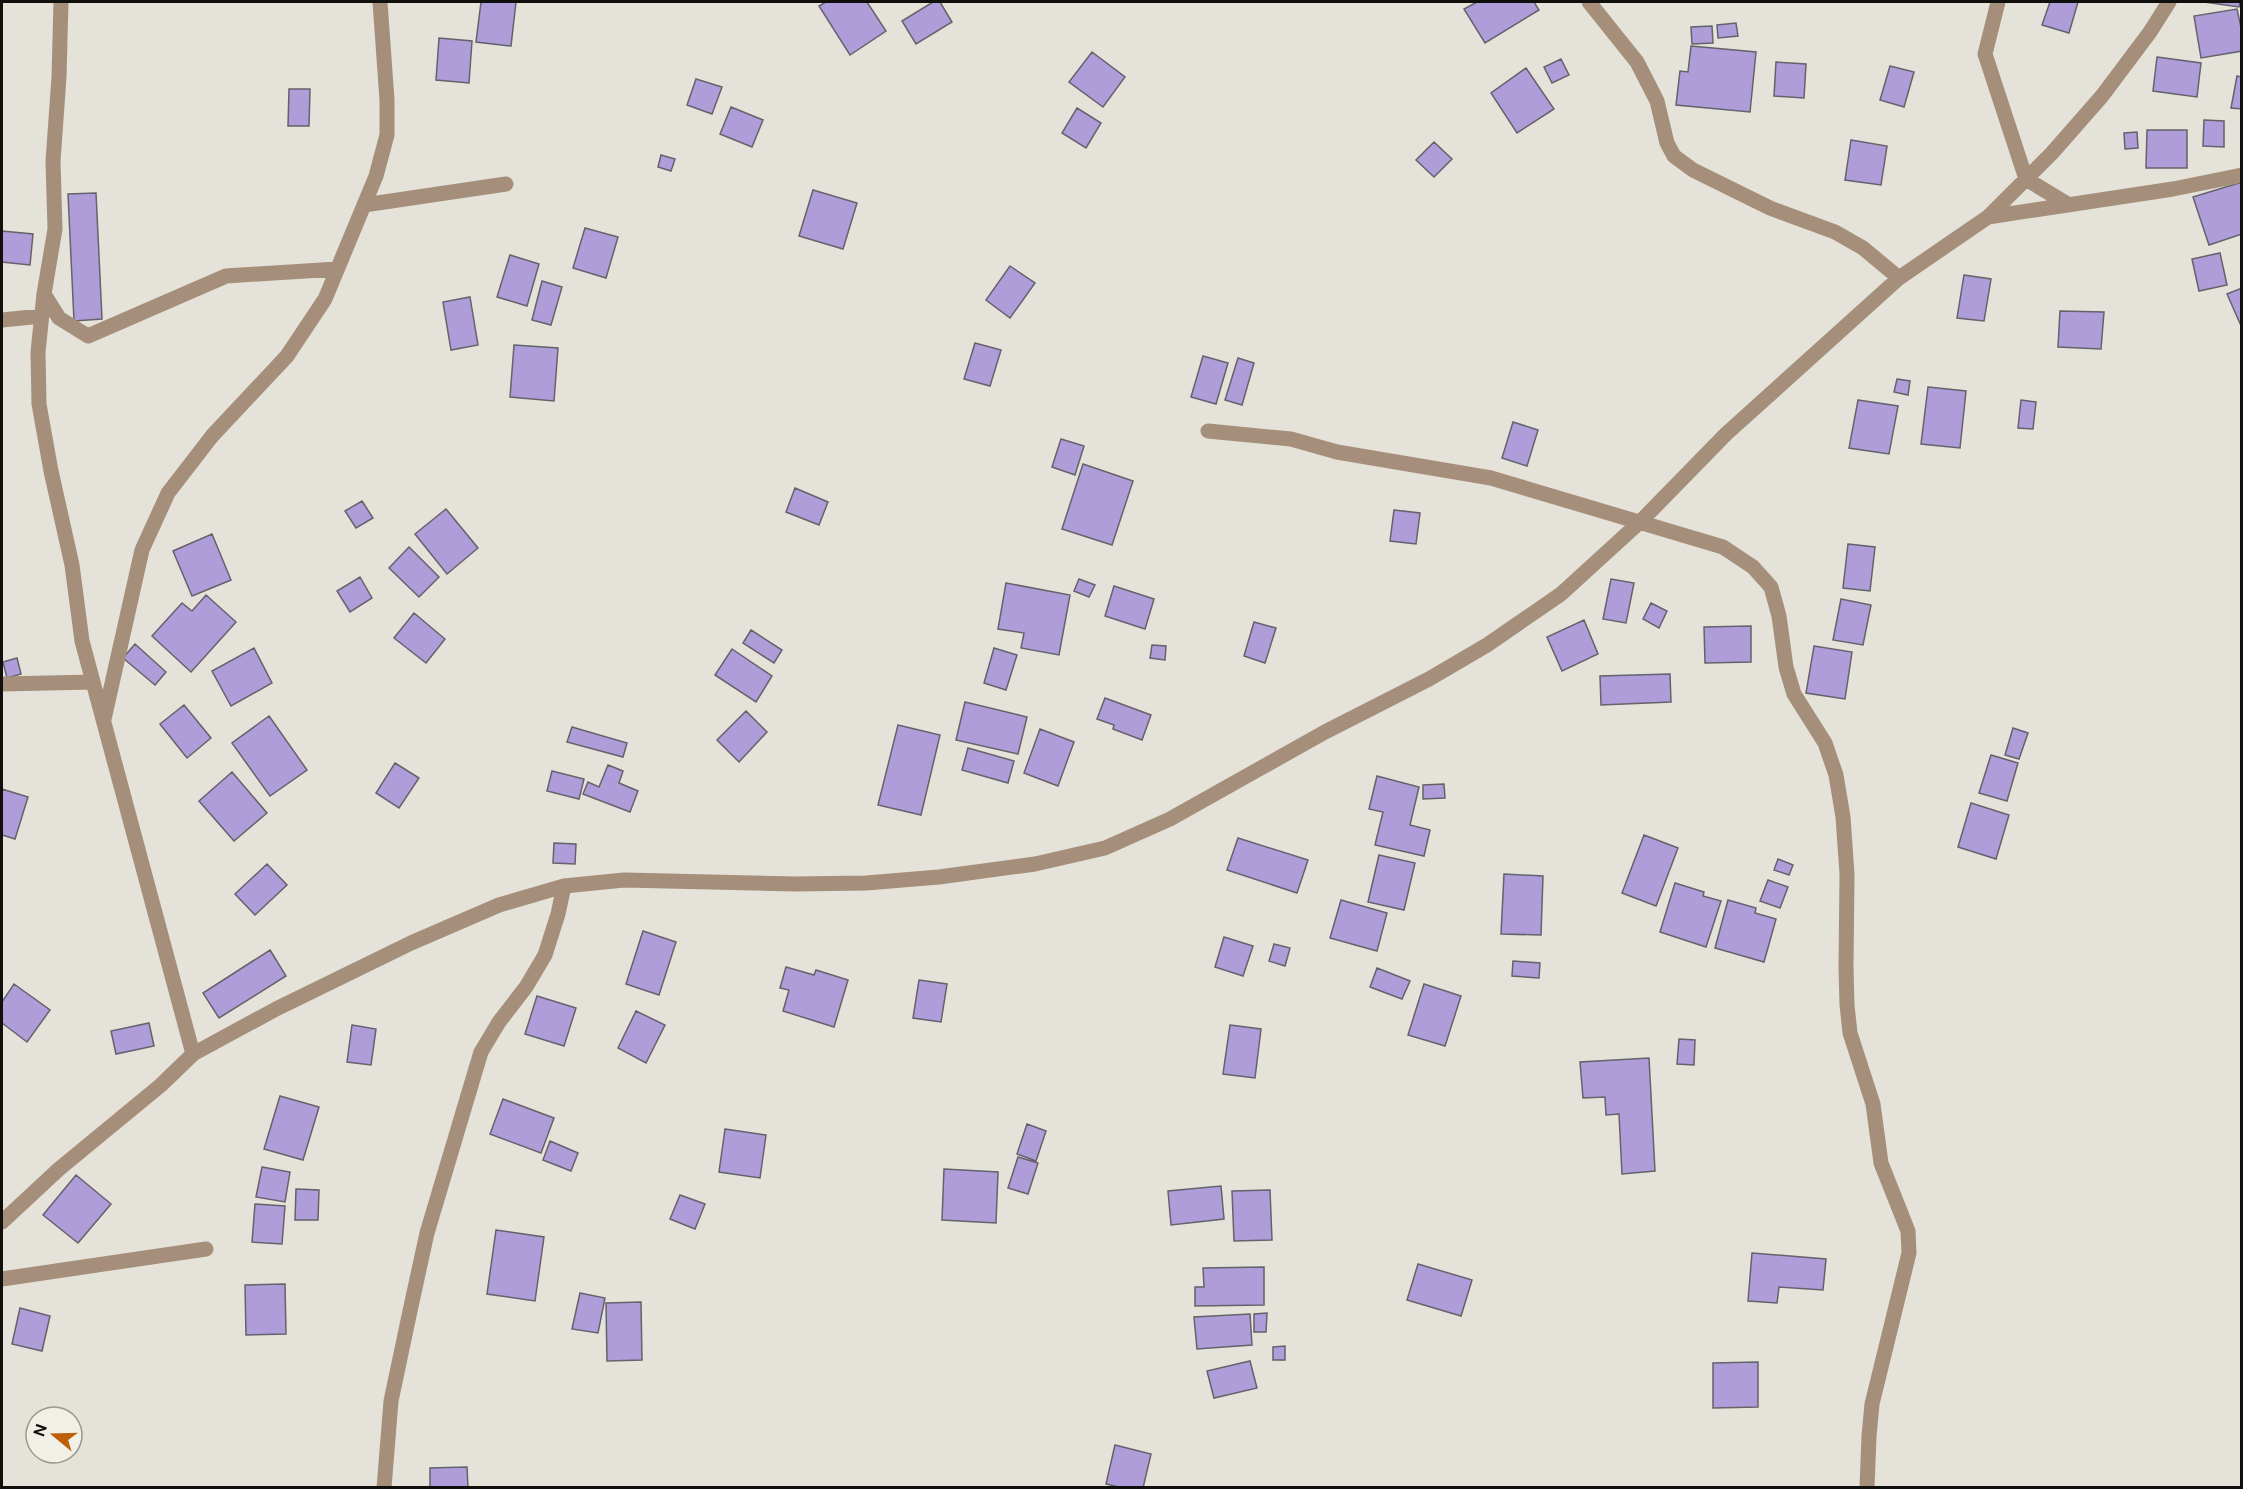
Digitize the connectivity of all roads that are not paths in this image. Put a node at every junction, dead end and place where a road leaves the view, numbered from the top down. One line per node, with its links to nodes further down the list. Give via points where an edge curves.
1 (61, 2): 14 (street, via 53,161 55,229)
2 (380, 2): 9 (street, via 387,135)
3 (1588, 2): 13 (street, via 1637,62 1657,101 1674,156 1693,170 1770,208 1835,232 1863,248)
4 (1998, 2): 7 (street, via 1985,54)
5 (2169, 2): 7 (street, via 2102,96)
6 (2241, 175): 10 (street)
7 (2026, 179): 10 (street); 11 (street)
8 (507, 184): 9 (street)
9 (364, 205): 12 (street)
10 (2069, 205): 11 (street)
11 (1988, 216): 13 (street)
12 (337, 269): 14 (street, via 226,276 88,336 59,318); 21 (street, via 325,299 286,356 212,436 168,493 142,549)
13 (1899, 278): 18 (street, via 1726,434)
14 (44, 294): 15 (street)
15 (42, 316): 16 (street); 19 (street, via 39,404)
16 (2, 320)
17 (1208, 431): 18 (street, via 1291,438 1337,453 1491,478)
18 (1641, 521): 22 (street, via 1561,594 1487,645 1170,819 1105,848 1035,864 866,883 624,880); 28 (street, via 1723,547 1753,567 1771,587 1794,694 1825,743 1836,775 1847,874 1850,1033 1874,1104 1881,1163 1908,1231 1909,1253 1872,1404)
19 (93, 682): 20 (street); 21 (street)
20 (2, 684)
21 (104, 722): 23 (street)
22 (564, 886): 23 (street, via 499,905 411,943); 27 (street, via 545,955 481,1052 472,1082 427,1233 410,1311 391,1401)
23 (194, 1054): 24 (street)
24 (2, 1222)
25 (206, 1249): 26 (street)
26 (2, 1279)
27 (384, 1488)
28 (1867, 1488)

